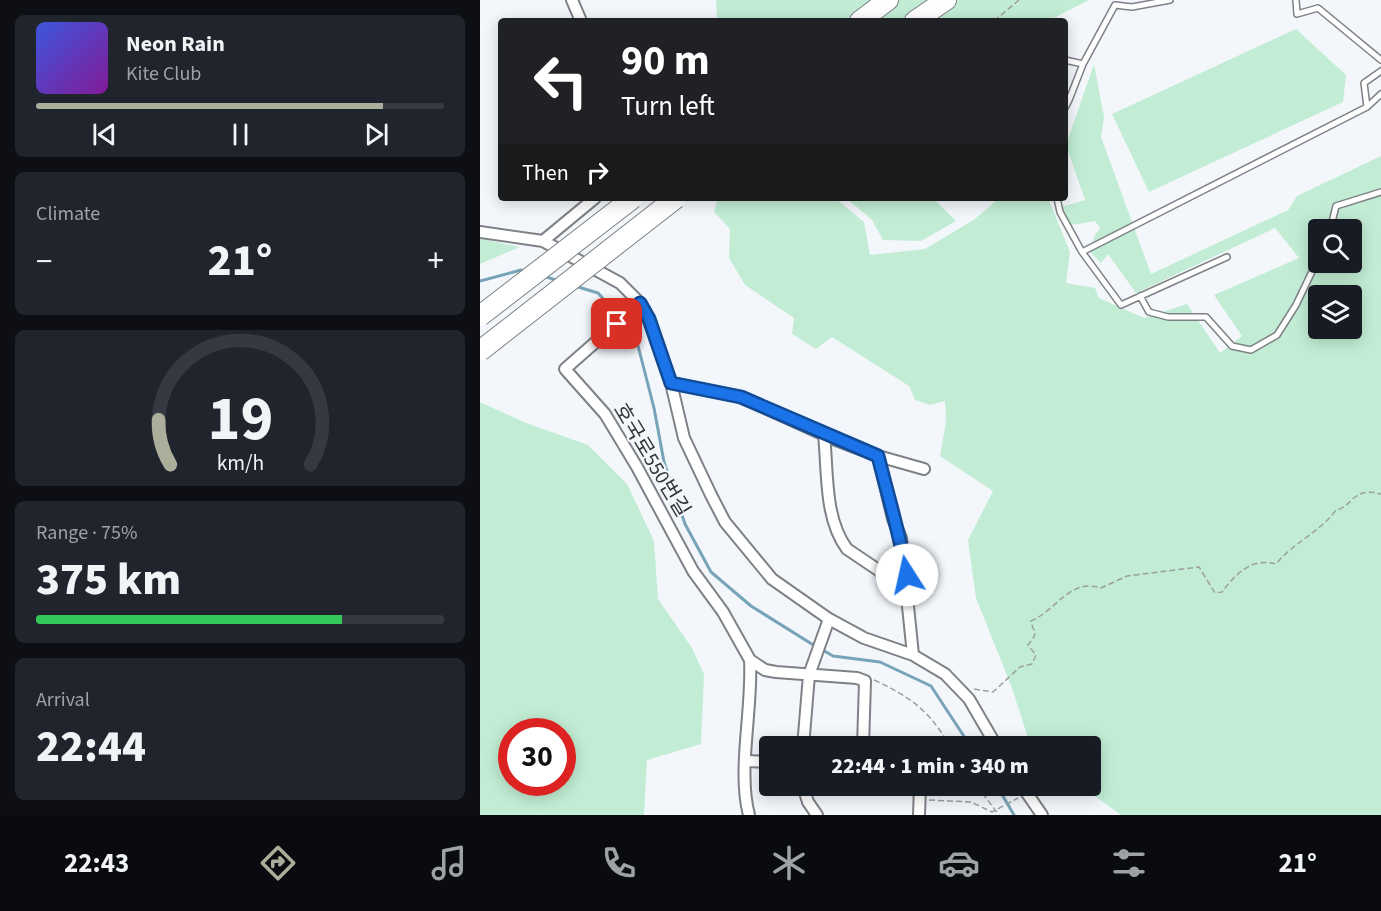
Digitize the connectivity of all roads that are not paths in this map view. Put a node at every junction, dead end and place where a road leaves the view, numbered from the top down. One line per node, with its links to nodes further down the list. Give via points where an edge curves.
1 (572, 0): 6 (street)
2 (888, 0): 7 (highway)
3 (946, 0): 8 (highway)
4 (1170, 0): 11 (lane, via 1132,7 1115,5)
5 (1296, 0): 9 (lane, via 1297,14 1318,8)
6 (580, 18)
7 (864, 18)
8 (919, 18)
9 (1381, 60)
10 (1068, 61): 11 (lane)
11 (1083, 64): 14 (lane)
12 (1381, 71): 15 (lane, via 1364,83)
13 (1381, 94): 15 (lane)
14 (1068, 98)
15 (1367, 107): 24 (lane)
16 (1381, 192): 21 (lane, via 1336,206)
17 (591, 201): 23 (street)
18 (629, 201): 29 (highway, bridge)
19 (672, 201): 30 (highway, bridge)
20 (1058, 201): 24 (lane)
21 (1333, 219)
22 (480, 232): 23 (street, 호국로550번길)
23 (543, 241): 28 (street, 호국로550번길, via 620,283)
24 (1082, 252): 27 (lane, via 1121,305)
25 (1227, 257): 27 (lane)
26 (1311, 273): 27 (lane, via 1277,335 1251,350 1232,346 1206,317 1168,317 1149,312)
27 (1140, 296)
28 (640, 303): 31 (street, 호국로550번길); 38 (street, 호국로550번길, via 565,369 610,423 638,467 693,571 723,612)
29 (480, 316)
30 (480, 351)
31 (671, 383): 32 (street, via 741,397); 36 (street, 호국로550번길, via 684,438 725,522 772,579)
32 (824, 435): 33 (street); 35 (street, via 832,519 840,540 847,549)
33 (878, 456): 34 (street); 35 (street, via 901,538)
34 (924, 469)
35 (908, 590): 37 (street)
36 (827, 623): 37 (street, 호국로550번길); 39 (street)
37 (914, 655): 42 (street, 호국로550번길, via 954,682)
38 (750, 660): 39 (street, via 765,670); 43 (street, 호국로550번길)
39 (810, 670): 40 (street); 41 (street, via 865,681)
40 (804, 736)
41 (863, 736)
42 (991, 736)
43 (746, 761): 44 (street); 48 (street, 호국로550번길)
44 (759, 762)
45 (806, 796): 49 (street)
46 (919, 796): 50 (street)
47 (1029, 796): 51 (street)
48 (749, 815)
49 (817, 815)
50 (919, 815)
51 (1042, 815)

